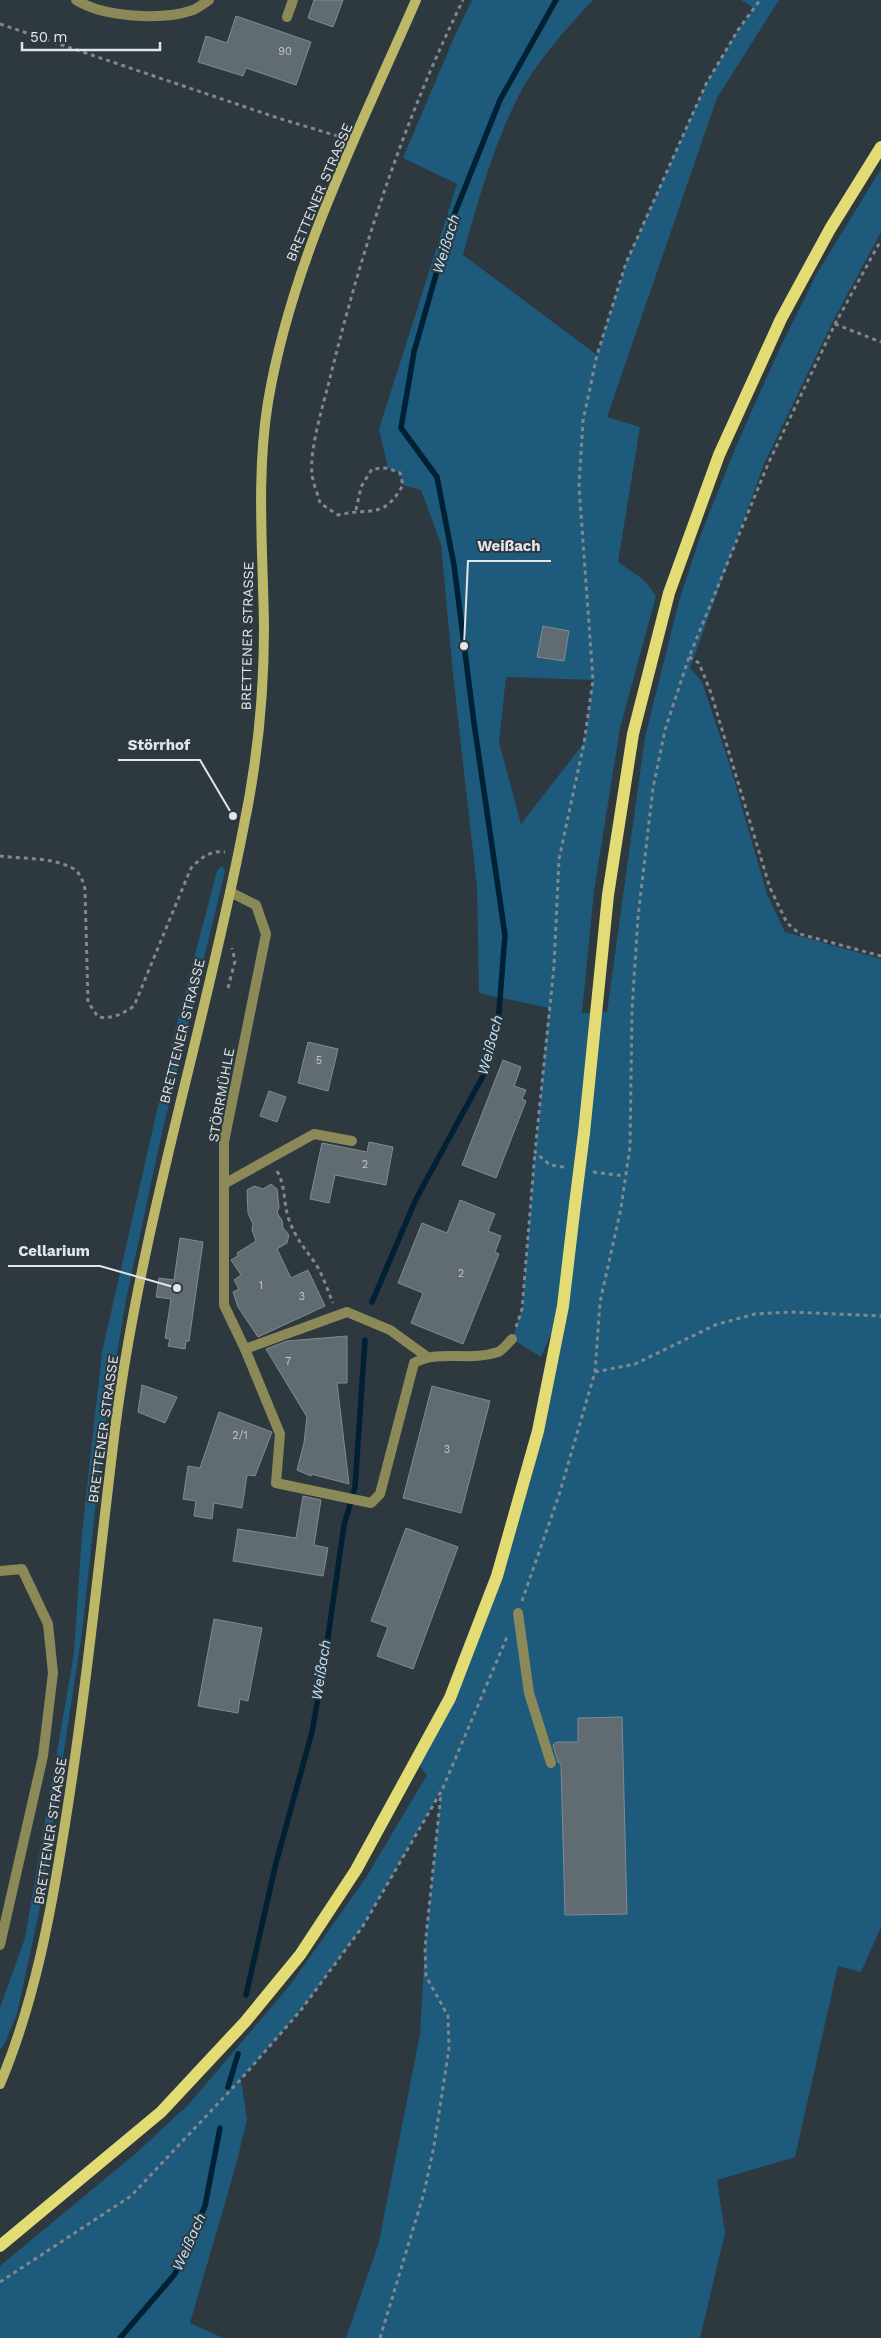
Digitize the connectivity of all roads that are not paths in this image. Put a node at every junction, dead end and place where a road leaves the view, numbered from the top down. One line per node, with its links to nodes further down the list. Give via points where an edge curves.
1 (76, 0): 2 (street, via 124,15 166,15 193,10)
2 (209, 0)
3 (293, 0): 5 (street)
4 (416, 0): 7 (street, BRETTENER STRASSE, via 309,247 282,332 267,407 261,489 264,633 260,711 253,772)
5 (287, 16)
6 (881, 147): 18 (main road, bridge, via 780,319 719,455 669,593 634,734 608,895 563,1306 538,1431 497,1576 450,1698 356,1870 300,1954 245,2022 161,2112)
7 (230, 892): 9 (street, STÖRRMÜHLE, via 256,904 266,934 224,1142); 17 (street, BRETTENER STRASSE, via 161,1178 130,1336 115,1433 80,1726 50,1920 22,2025)
8 (352, 1141): 9 (street, via 314,1134)
9 (224, 1184): 11 (street, STÖRRMÜHLE, via 224,1306)
10 (512, 1339): 12 (street, via 499,1351 482,1355)
11 (245, 1349): 12 (street, via 347,1312 390,1330); 12 (street, STÖRRMÜHLE, via 280,1434 276,1482 371,1503 380,1494 414,1363)
12 (426, 1356)
13 (0, 1571): 16 (street, via 22,1569 48,1624 53,1673 43,1756)
14 (518, 1613): 15 (street, via 529,1693)
15 (551, 1763)
16 (0, 1945)
17 (1, 2079)
18 (1, 2244)

